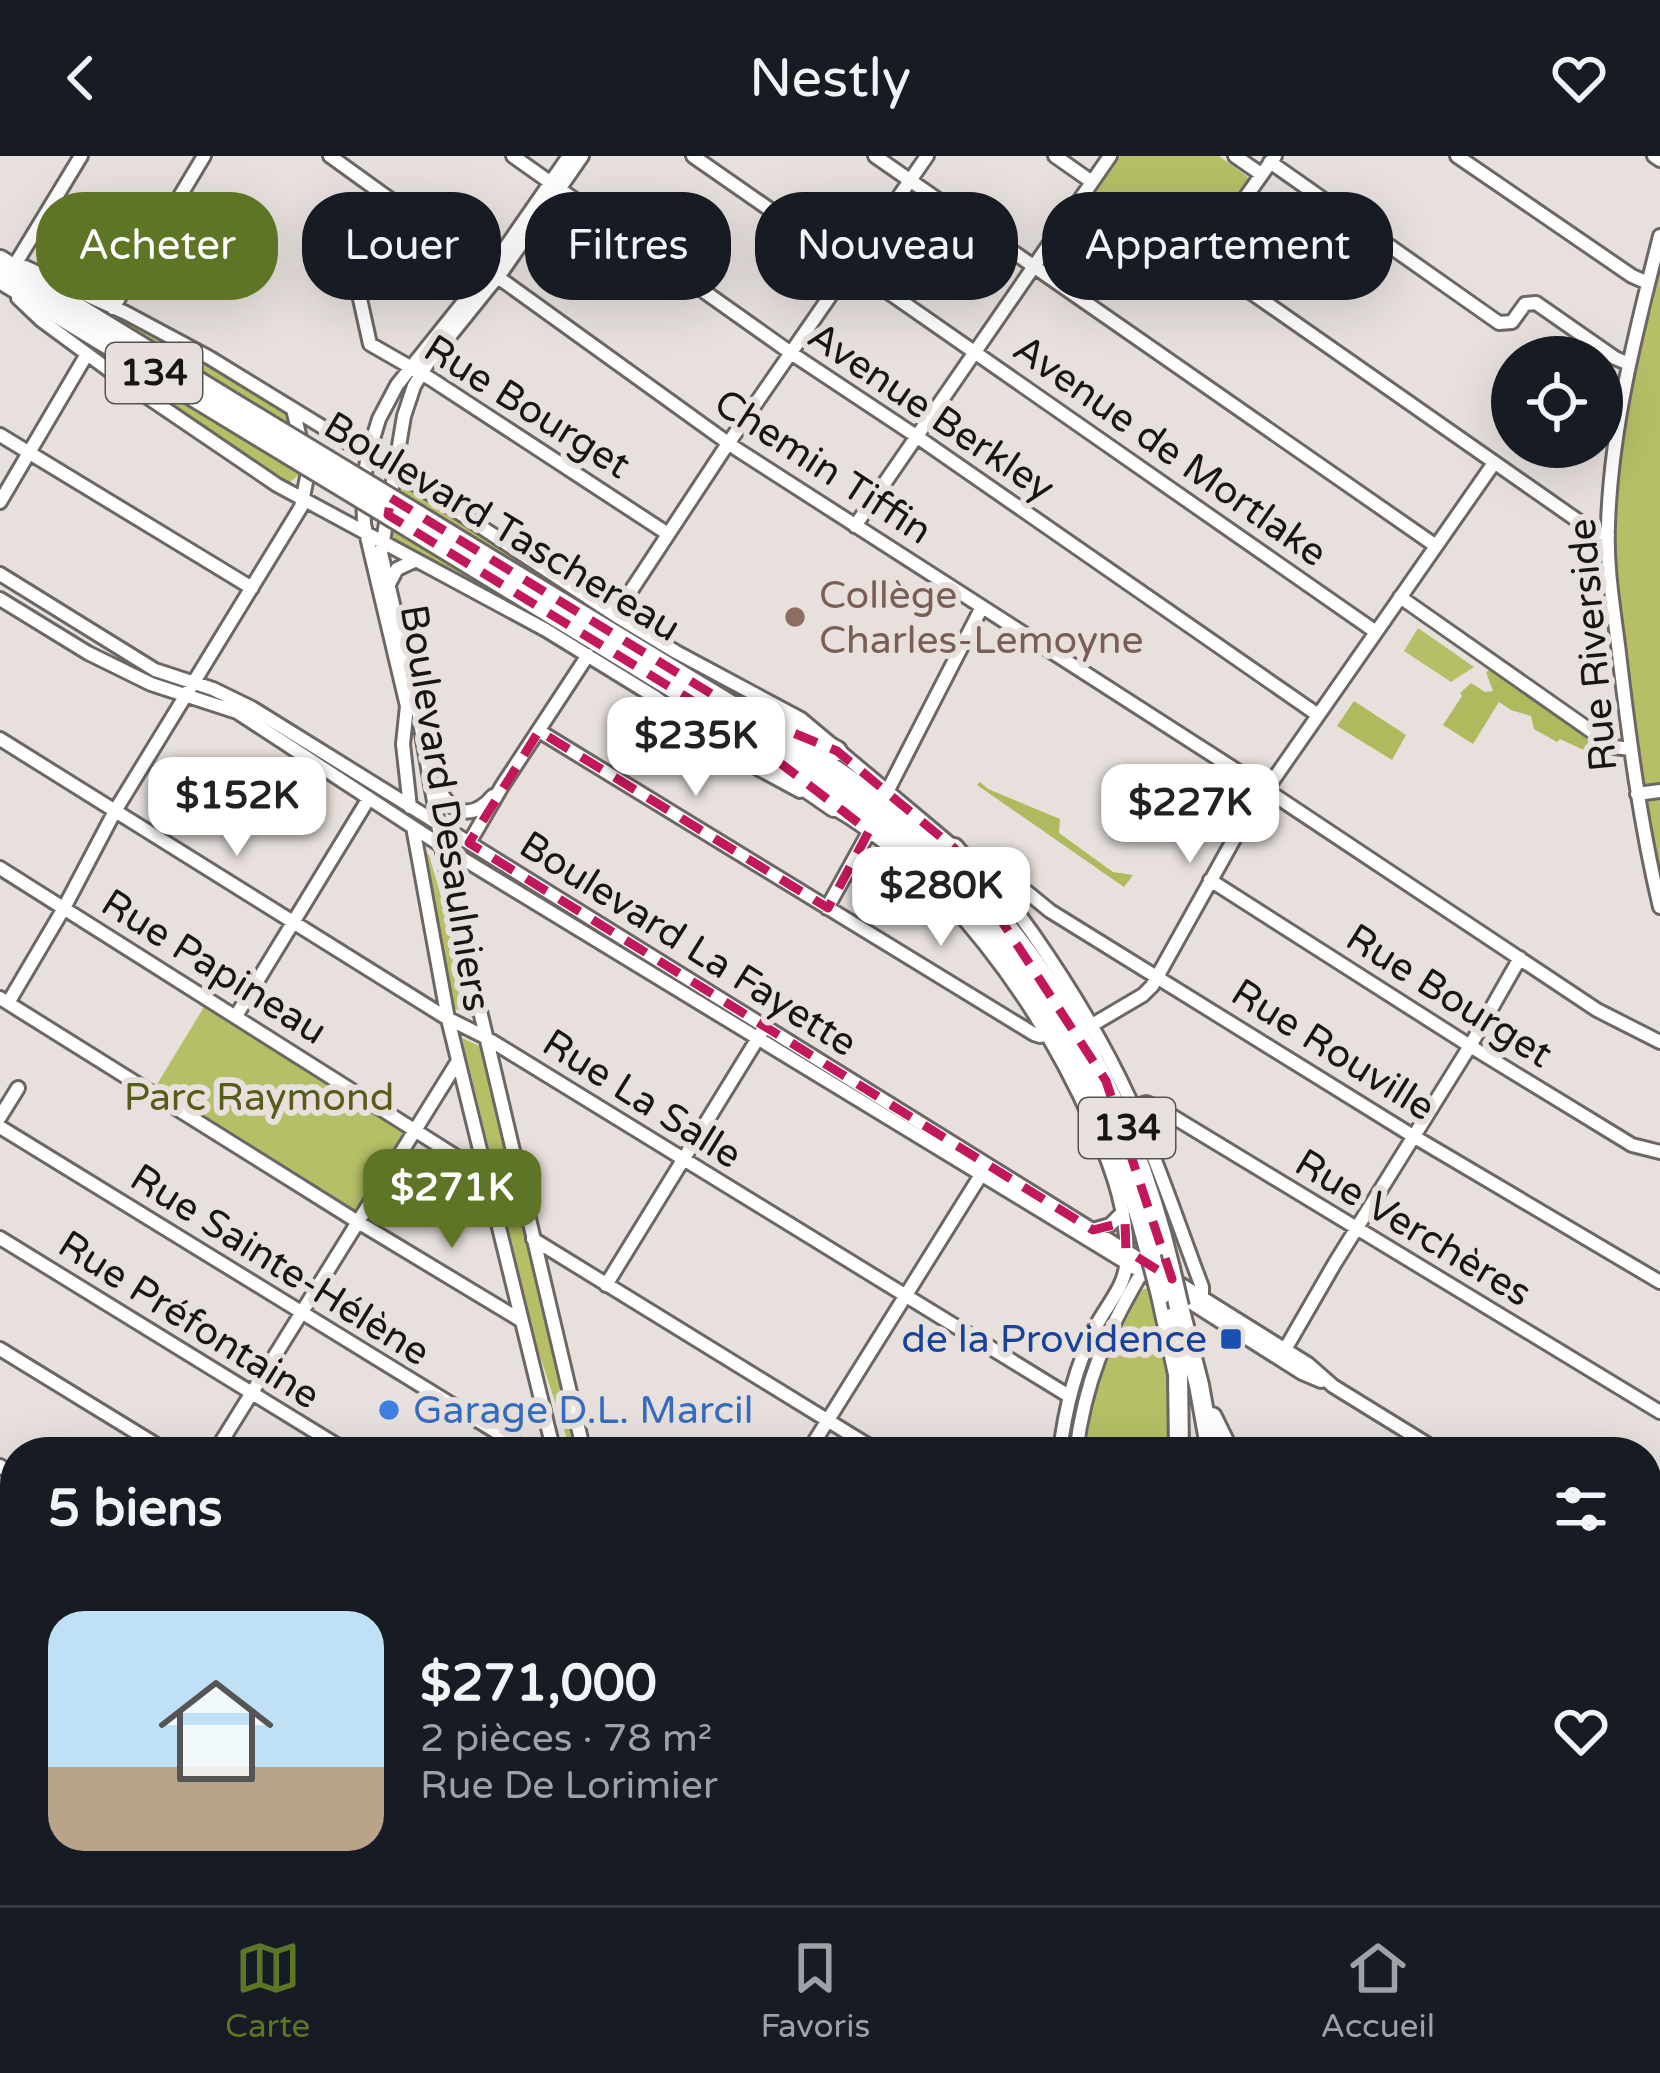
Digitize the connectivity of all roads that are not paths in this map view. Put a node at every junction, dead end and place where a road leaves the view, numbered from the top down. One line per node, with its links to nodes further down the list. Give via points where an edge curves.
1 (81, 156): 22 (street)
2 (204, 156): 32 (street)
3 (330, 156): 18 (street, Chemin Tiffin)
4 (513, 156): 17 (street, Avenue Berkley)
5 (569, 156): 17 (street, Boulevard Desaulniers)
6 (582, 156): 17 (street, Boulevard Desaulniers)
7 (693, 156): 20 (street, Avenue de Mortlake)
8 (875, 156): 15 (street)
9 (927, 156): 15 (street)
10 (1054, 156): 16 (street)
11 (1110, 156): 16 (street)
12 (1235, 156): 14 (street)
13 (1457, 156): 27 (street)
14 (1269, 164): 36 (street, via 1499,323 1536,303); 45 (street, via 1210,247 1219,271)
15 (910, 180): 19 (street); 24 (street)
16 (1092, 182): 24 (street)
17 (555, 185): 23 (street, Boulevard Desaulniers); 34 (street, Avenue Berkley)
18 (379, 192)
19 (902, 192)
20 (755, 199)
21 (1660, 236): 27 (street, Rue Riverside)
22 (5, 260): 32 (street, Boulevard Taschereau); 39 (highway, Boulevard Taschereau / 134)
23 (501, 263)
24 (1034, 267): 33 (street); 56 (street)
25 (0, 280): 35 (street, Boulevard Taschereau); 39 (highway, Boulevard Taschereau / 134)
26 (501, 280): 42 (street, Chemin Tiffin)
27 (1648, 283): 36 (street, Rue Riverside)
28 (360, 300): 37 (street, Rue Bourget, via 369,342)
29 (472, 300): 37 (street, Boulevard Desaulniers)
30 (828, 300): 34 (street)
31 (901, 300): 33 (street, Avenue de Mortlake)
32 (113, 308): 38 (street, Boulevard Taschereau)
33 (975, 351): 41 (street); 65 (street, Avenue de Mortlake)
34 (791, 353): 41 (street, Avenue Berkley); 42 (street)
35 (87, 354): 43 (street); 49 (street, Boulevard Taschereau)
36 (1629, 364): 54 (street, Rue Riverside)
37 (416, 370): 44 (street, Boulevard Desaulniers, via 382,413); 48 (street, Boulevard Desaulniers); 53 (street, Rue Bourget)
38 (293, 409): 44 (street, Boulevard Taschereau); 49 (street, via 308,472)
39 (254, 424): 68 (highway, Boulevard Taschereau / 134, bridge)
40 (0, 436): 43 (street)
41 (916, 436): 51 (street); 69 (street, Avenue Berkley)
42 (728, 443): 51 (street, Chemin Tiffin); 53 (street)
43 (29, 453): 50 (street); 60 (street)
44 (368, 455): 48 (street, Boulevard Taschereau); 52 (street, Boulevard Desaulniers)
45 (1491, 461)
46 (1491, 467): 56 (street)
47 (1501, 468): 54 (street)
48 (395, 471): 55 (street, Boulevard Desaulniers); 64 (street, Boulevard Taschereau)
49 (303, 500): 52 (street, Boulevard Taschereau); 60 (street)
50 (0, 502)
51 (855, 526): 63 (street, Chemin Tiffin)
52 (366, 534): 55 (street, Boulevard Taschereau); 75 (street, Boulevard Desaulniers, via 407,706)
53 (668, 534): 64 (street)
54 (1607, 535): 72 (street, Rue Riverside)
55 (383, 543): 57 (street, Boulevard Taschereau); 59 (street, Boulevard Desaulniers)
56 (1436, 546): 61 (street)
57 (414, 560): 59 (street, via 397,568); 66 (street, Boulevard Taschereau)
58 (0, 574): 67 (street, Boulevard La Fayette)
59 (389, 584): 74 (street, Boulevard Desaulniers)
60 (252, 588): 67 (street)
61 (1400, 597): 65 (street); 72 (street, via 1610,744)
62 (0, 599): 67 (street, Boulevard La Fayette, via 151,684)
63 (982, 607): 77 (street, Chemin Tiffin); 78 (street)
64 (615, 615): 73 (street, Boulevard Taschereau, via 800,719)
65 (1376, 632): 69 (street)
66 (588, 655): 70 (street); 83 (street, Boulevard Taschereau, via 735,756)
67 (190, 689): 80 (street, Boulevard La Fayette, via 213,689 252,708); 84 (street)
68 (731, 715): 73 (highway, via 796,729); 83 (highway, via 775,766); 99 (highway, Boulevard Taschereau / 134, via 825,763 883,804); 131 (highway, Boulevard Taschereau / 134, via 885,826 1004,947 1090,1083 1125,1168)
69 (1318, 715): 77 (street)
70 (539, 731): 76 (street); 98 (street)
71 (0, 739): 84 (street, Rue La Salle)
72 (1631, 749): 81 (street, Rue Riverside)
73 (837, 751): 78 (street, Boulevard Taschereau)
74 (428, 766): 76 (street, via 455,809 478,809); 85 (street, Boulevard Desaulniers)
75 (406, 770): 80 (street); 82 (street, Boulevard Desaulniers)
76 (502, 786): 88 (street)
77 (1265, 789): 95 (street); 101 (street, Chemin Tiffin)
78 (888, 790): 90 (street, Boulevard Taschereau)
79 (1660, 791): 81 (street)
80 (373, 793): 82 (street, Boulevard La Fayette); 86 (street, Boulevard La Fayette); 100 (street)
81 (1637, 794): 96 (street, Rue Riverside)
82 (410, 805): 85 (street, Boulevard La Fayette); 86 (street, Boulevard Desaulniers)
83 (834, 807): 87 (street, Boulevard Taschereau)
84 (115, 811): 97 (street); 100 (street, Rue La Salle)
85 (437, 823): 88 (street, Boulevard La Fayette); 89 (street, Boulevard Desaulniers)
86 (413, 828): 89 (street, Boulevard La Fayette); 105 (street, Boulevard Desaulniers)
87 (869, 832): 98 (street); 108 (street, Boulevard Taschereau, via 976,934)
88 (469, 843): 107 (street, Boulevard La Fayette)
89 (442, 846): 91 (street, Boulevard La Fayette); 94 (street, Boulevard Desaulniers)
90 (954, 848): 92 (street, Boulevard Taschereau); 99 (highway, via 982,878)
91 (472, 862): 94 (street); 107 (street, Boulevard La Fayette)
92 (978, 863): 102 (street, Rue Rouville); 106 (street, Boulevard Taschereau)
93 (0, 868): 97 (street, Rue Papineau)
94 (449, 879): 109 (street, Boulevard Desaulniers)
95 (1210, 880): 102 (street); 111 (street, Rue Bourget)
96 (1660, 907)
97 (64, 908): 103 (street); 104 (street, Rue Papineau)
98 (827, 908): 108 (street)
99 (994, 910): 135 (highway, Boulevard Taschereau / 134, bridge, via 1052,987 1106,1081 1170,1268)
100 (293, 922): 104 (street); 105 (street, Rue La Salle)
101 (1520, 958): 110 (street, Chemin Tiffin); 111 (street)
102 (1157, 976): 106 (street, via 1146,993); 118 (street, Rue Rouville)
103 (4, 1000): 126 (street)
104 (236, 1016): 117 (street, Rue Papineau)
105 (448, 1019): 109 (street, Rue La Salle); 112 (street, Boulevard Desaulniers)
106 (1092, 1025): 114 (street, Boulevard Taschereau)
107 (762, 1031): 122 (street); 123 (street, Boulevard La Fayette)
108 (1046, 1034): 125 (street, Boulevard Taschereau, via 1096,1131)
109 (485, 1037): 122 (street, Rue La Salle); 130 (street, Boulevard Desaulniers)
110 (1660, 1042)
111 (1470, 1046): 118 (street); 120 (street, Rue Bourget, via 1632,1145)
112 (458, 1060): 117 (street); 119 (street, Boulevard Desaulniers)
113 (18, 1088): 115 (street)
114 (1133, 1107): 127 (street, Rue Verchères, via 1157,1107); 135 (street, Boulevard Taschereau, via 1202,1287)
115 (0, 1117)
116 (0, 1127): 136 (street, Rue Sainte-Hélène)
117 (415, 1129): 121 (street, Rue Papineau); 126 (street)
118 (1413, 1136): 127 (street); 132 (street, Rue Rouville)
119 (481, 1148): 121 (street); 124 (street, Boulevard Desaulniers)
120 (1660, 1152)
121 (458, 1156): 124 (street, Rue Papineau)
122 (683, 1160): 133 (street); 134 (street, Rue La Salle)
123 (984, 1169): 128 (street, Boulevard La Fayette); 131 (street, Boulevard La Fayette); 134 (street)
124 (488, 1177): 137 (street, Boulevard Desaulniers)
125 (1123, 1212): 128 (street); 131 (street, Boulevard Taschereau)
126 (358, 1222): 136 (street); 137 (street)
127 (1356, 1228): 139 (street); 143 (street, Rue Verchères)
128 (1093, 1230): 131 (street, Boulevard La Fayette)
129 (0, 1238): 141 (street, Rue Préfontaine)
130 (533, 1239): 133 (street); 150 (street, Boulevard Desaulniers)
131 (1137, 1260): 135 (street, Boulevard La Fayette); 142 (street, via 1086,1346); 154 (street, via 1094,1367); 155 (highway, Boulevard Taschereau / 134, bridge, via 1161,1295 1178,1374)
132 (1660, 1282)
133 (605, 1285): 144 (street)
134 (906, 1298): 142 (street, Rue La Salle); 144 (street)
135 (1192, 1303): 139 (street, Boulevard La Fayette); 140 (highway, Boulevard Taschereau / 134)
136 (301, 1314): 141 (street); 148 (street, Rue Sainte-Hélène)
137 (522, 1321): 149 (street, Boulevard Desaulniers)
138 (0, 1349): 145 (street)
139 (1282, 1354): 158 (street, Boulevard La Fayette)
140 (1199, 1385): 156 (highway, Boulevard Taschereau); 157 (highway)
141 (252, 1393): 146 (street); 147 (street, Rue Préfontaine)
142 (1069, 1396): 153 (street)
143 (1660, 1412)
144 (828, 1420): 151 (street); 152 (street)
145 (144, 1437)
146 (224, 1437)
147 (323, 1437)
148 (505, 1437)
149 (550, 1437)
150 (580, 1437)
151 (817, 1437)
152 (855, 1437)
153 (1062, 1437)
154 (1078, 1437)
155 (1179, 1437)
156 (1208, 1437)
157 (1222, 1437)
158 (1416, 1437)

